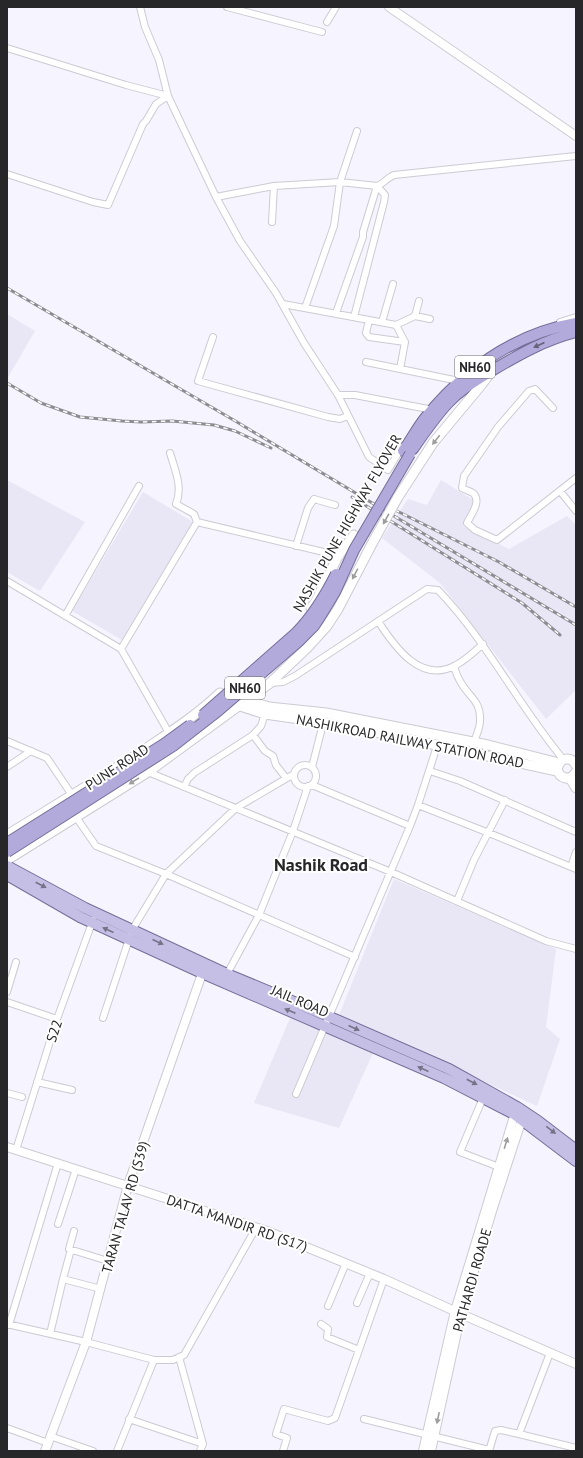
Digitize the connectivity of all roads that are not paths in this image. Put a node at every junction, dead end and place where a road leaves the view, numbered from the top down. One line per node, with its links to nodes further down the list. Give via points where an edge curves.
1 (140, 7): 8 (street, via 145,27 159,60)
2 (227, 7): 6 (street)
3 (336, 7): 5 (street)
4 (389, 7): 10 (street)
5 (327, 22)
6 (322, 32)
7 (7, 48): 8 (street)
8 (168, 96): 12 (street, via 156,104 143,124 108,205); 16 (street)
9 (357, 131): 13 (street)
10 (576, 136)
11 (576, 156): 15 (street, via 394,175)
12 (7, 174)
13 (340, 182): 14 (street); 15 (street); 21 (street, via 334,226)
14 (274, 186): 16 (street); 17 (street)
15 (377, 186): 22 (street, via 363,237); 24 (street, via 385,195 384,202)
16 (216, 197): 20 (street, via 240,241)
17 (272, 222)
18 (393, 284): 28 (street)
19 (420, 301): 23 (street)
20 (283, 304): 21 (street); 38 (street, via 304,343)
21 (305, 308): 22 (street)
22 (336, 314): 24 (street)
23 (415, 316): 26 (street); 30 (street)
24 (354, 317): 27 (street)
25 (576, 317): 37 (street, via 541,327 504,345)
26 (430, 319)
27 (369, 320): 28 (street); 33 (street, via 366,333 370,337)
28 (382, 322): 30 (street)
29 (576, 323): 42 (highway, NASHIK PUNE HIGHWAY FLYOVER / NH60, via 562,325 525,338 470,372 425,419)
30 (396, 325): 33 (street)
31 (576, 332): 36 (highway, NASHIK PUNE HIGHWAY FLYOVER / NH60, one-way to 36, via 524,351)
32 (213, 337): 41 (street, via 198,380 328,418 340,419)
33 (405, 342): 35 (street)
34 (366, 362): 35 (street)
35 (400, 369): 37 (street)
36 (491, 372): 42 (highway, NASHIK PUNE HIGHWAY FLYOVER / NH60, via 471,383 448,403); 59 (main road, one-way to 59, bridge, via 433,442 398,497 327,626)
37 (454, 380): 40 (street)
38 (338, 395): 40 (street, via 355,395); 41 (street)
39 (553, 408): 46 (street, via 535,389 529,391 498,427 464,476 462,488 476,496 476,503 467,523 497,540)
40 (428, 409): 41 (street, via 388,470 369,457)
41 (348, 416)
42 (407, 452): 50 (highway, NASHIK PUNE HIGHWAY FLYOVER / NH60); 94 (highway, NASHIK PUNE HIGHWAY FLYOVER / NH60, bridge, via 357,544 335,592 314,626 208,719 173,746)
43 (170, 453): 49 (street, via 179,481 179,497 176,504 194,514)
44 (576, 478): 46 (street)
45 (140, 486): 54 (street)
46 (560, 491): 48 (street)
47 (335, 504): 51 (street, via 314,499 308,508)
48 (576, 511)
49 (197, 522): 51 (street); 57 (street)
50 (354, 535): 52 (main road, PUNE ROAD); 93 (highway, NASHIK PUNE HIGHWAY FLYOVER / NH60, bridge, via 318,606 296,633 189,726)
51 (296, 546): 52 (street)
52 (335, 555): 60 (main road, PUNE ROAD, via 316,601 297,627)
53 (7, 581): 54 (street)
54 (64, 616): 57 (street)
55 (378, 621): 56 (street, via 427,589 438,590); 58 (street, via 391,641 413,664 436,670); 59 (street, via 295,676 283,682)
56 (483, 644): 58 (street); 71 (street)
57 (121, 649): 64 (street)
58 (454, 666): 68 (street, via 463,686 478,706 480,723)
59 (270, 682): 61 (main road)
60 (219, 694): 61 (main road); 64 (main road, PUNE ROAD)
61 (242, 703): 62 (main road, NASHIKROAD RAILWAY STATION ROAD); 63 (main road); 76 (main road)
62 (265, 714): 63 (main road, NASHIKROAD RAILWAY STATION ROAD); 65 (street, via 261,726)
63 (325, 717): 66 (main road); 69 (main road, NASHIKROAD RAILWAY STATION ROAD); 74 (street)
64 (169, 733): 83 (main road, PUNE ROAD)
65 (253, 735): 79 (street, via 273,756); 81 (street, via 194,773)
66 (440, 736): 68 (main road); 69 (street)
67 (7, 741): 70 (street)
68 (474, 742): 71 (main road)
69 (437, 745): 71 (main road, NASHIKROAD RAILWAY STATION ROAD); 75 (street)
70 (31, 751): 73 (street); 83 (street, via 47,758)
71 (560, 764): 72 (main road, via 572,760); 78 (main road, via 561,776)
72 (576, 765)
73 (7, 767)
74 (312, 767): 77 (street, via 302,765); 80 (street, via 316,776)
75 (430, 771): 84 (street); 85 (street)
76 (148, 772): 81 (street); 87 (main road, one-way to 87)
77 (294, 774): 79 (street); 80 (street, via 298,784)
78 (574, 776): 82 (main road)
79 (286, 778): 86 (street)
80 (310, 785): 88 (street); 89 (street)
81 (184, 787): 86 (street)
82 (576, 788)
83 (72, 795): 92 (main road, PUNE ROAD)
84 (505, 800): 90 (street); 91 (street)
85 (418, 805): 88 (street); 91 (street)
86 (236, 808): 89 (street); 100 (street)
87 (76, 817): 96 (main road); 100 (street, via 96,846)
88 (410, 826): 99 (street)
89 (293, 831): 99 (street); 104 (street)
90 (576, 832)
91 (489, 833): 98 (street); 102 (street, via 474,860)
92 (7, 835)
93 (7, 843)
94 (7, 852)
95 (576, 852): 98 (street)
96 (7, 860)
97 (7, 866): 103 (main road, JAIL ROAD, one-way to 103)
98 (573, 868)
99 (391, 872): 102 (street); 108 (street)
100 (166, 874): 104 (street); 106 (street)
101 (7, 875): 105 (main road, JAIL ROAD)
102 (457, 901): 107 (street, via 546,941)
103 (96, 913): 105 (street, S22); 106 (main road, JAIL ROAD)
104 (259, 915): 108 (street); 111 (street)
105 (92, 923): 106 (main road, JAIL ROAD, one-way to 105); 116 (street, S22)
106 (130, 934): 110 (main road, JAIL ROAD); 115 (street)
107 (576, 949)
108 (355, 958): 114 (street)
109 (16, 962): 112 (street)
110 (204, 968): 111 (main road, JAIL ROAD); 117 (main road, JAIL ROAD, one-way to 110); 131 (street, TARAN TALAV RD (S39))
111 (227, 974): 114 (main road, JAIL ROAD)
112 (7, 992)
113 (7, 1002): 116 (street)
114 (330, 1017): 117 (street); 124 (main road, JAIL ROAD, one-way to 124, via 449,1070)
115 (103, 1018)
116 (58, 1019): 118 (street, S22)
117 (326, 1027): 121 (street); 123 (main road, JAIL ROAD, one-way to 117, via 444,1078)
118 (37, 1082): 119 (street); 125 (street, S22)
119 (72, 1090)
120 (7, 1093): 122 (street)
121 (296, 1094)
122 (22, 1097)
123 (483, 1098): 124 (main road, JAIL ROAD); 129 (street, via 460,1152)
124 (520, 1113): 126 (main road, one-way to 126); 127 (main road, JAIL ROAD); 129 (street, one-way to 124); 144 (street, PATHARDI ROADE, via 492,1211)
125 (10, 1149): 128 (street, DATTA MANDIR RD (S17))
126 (576, 1150)
127 (576, 1161)
128 (58, 1163): 130 (street, DATTA MANDIR RD (S17)); 146 (street)
129 (499, 1167): 144 (street)
130 (76, 1169): 131 (street, DATTA MANDIR RD (S17)); 132 (street)
131 (128, 1186): 133 (street, DATTA MANDIR RD (S17)); 136 (street, TARAN TALAV RD (S39))
132 (58, 1224)
133 (256, 1228): 137 (street, DATTA MANDIR RD (S17)); 151 (street, via 184,1355)
134 (74, 1231): 136 (street, via 69,1249)
135 (70, 1253): 139 (street)
136 (108, 1261): 141 (street, TARAN TALAV RD (S39))
137 (346, 1262): 138 (street, DATTA MANDIR RD (S17)); 143 (street)
138 (370, 1273): 140 (street, DATTA MANDIR RD (S17)); 142 (street)
139 (63, 1279): 141 (street); 147 (street)
140 (384, 1279): 144 (street, DATTA MANDIR RD (S17)); 149 (street)
141 (101, 1289): 148 (street, TARAN TALAV RD (S39))
142 (357, 1303)
143 (328, 1306)
144 (458, 1313): 150 (street, DATTA MANDIR RD (S17)); 158 (street, PATHARDI ROADE)
145 (321, 1324): 149 (street, via 328,1329 327,1337)
146 (8, 1325): 147 (street)
147 (50, 1334): 148 (street)
148 (86, 1342): 152 (street); 159 (street, TARAN TALAV RD (S39))
149 (359, 1350): 165 (street, via 335,1418 328,1421 284,1409 276,1434 287,1438)
150 (550, 1353): 153 (street, DATTA MANDIR RD (S17)); 157 (street)
151 (179, 1357): 152 (street, via 173,1360); 160 (street)
152 (154, 1360): 154 (street)
153 (576, 1364)
154 (129, 1419): 160 (street); 163 (street)
155 (364, 1419): 158 (street)
156 (7, 1428): 159 (street)
157 (519, 1434): 161 (street); 168 (street, via 495,1431)
158 (430, 1436): 166 (street); 167 (street, PATHARDI ROADE); 168 (street)
159 (47, 1443): 162 (street)
160 (203, 1444): 164 (street)
161 (575, 1448)
162 (93, 1451)
163 (117, 1451)
164 (200, 1451)
165 (283, 1451)
166 (424, 1451)
167 (431, 1451)
168 (489, 1451)

